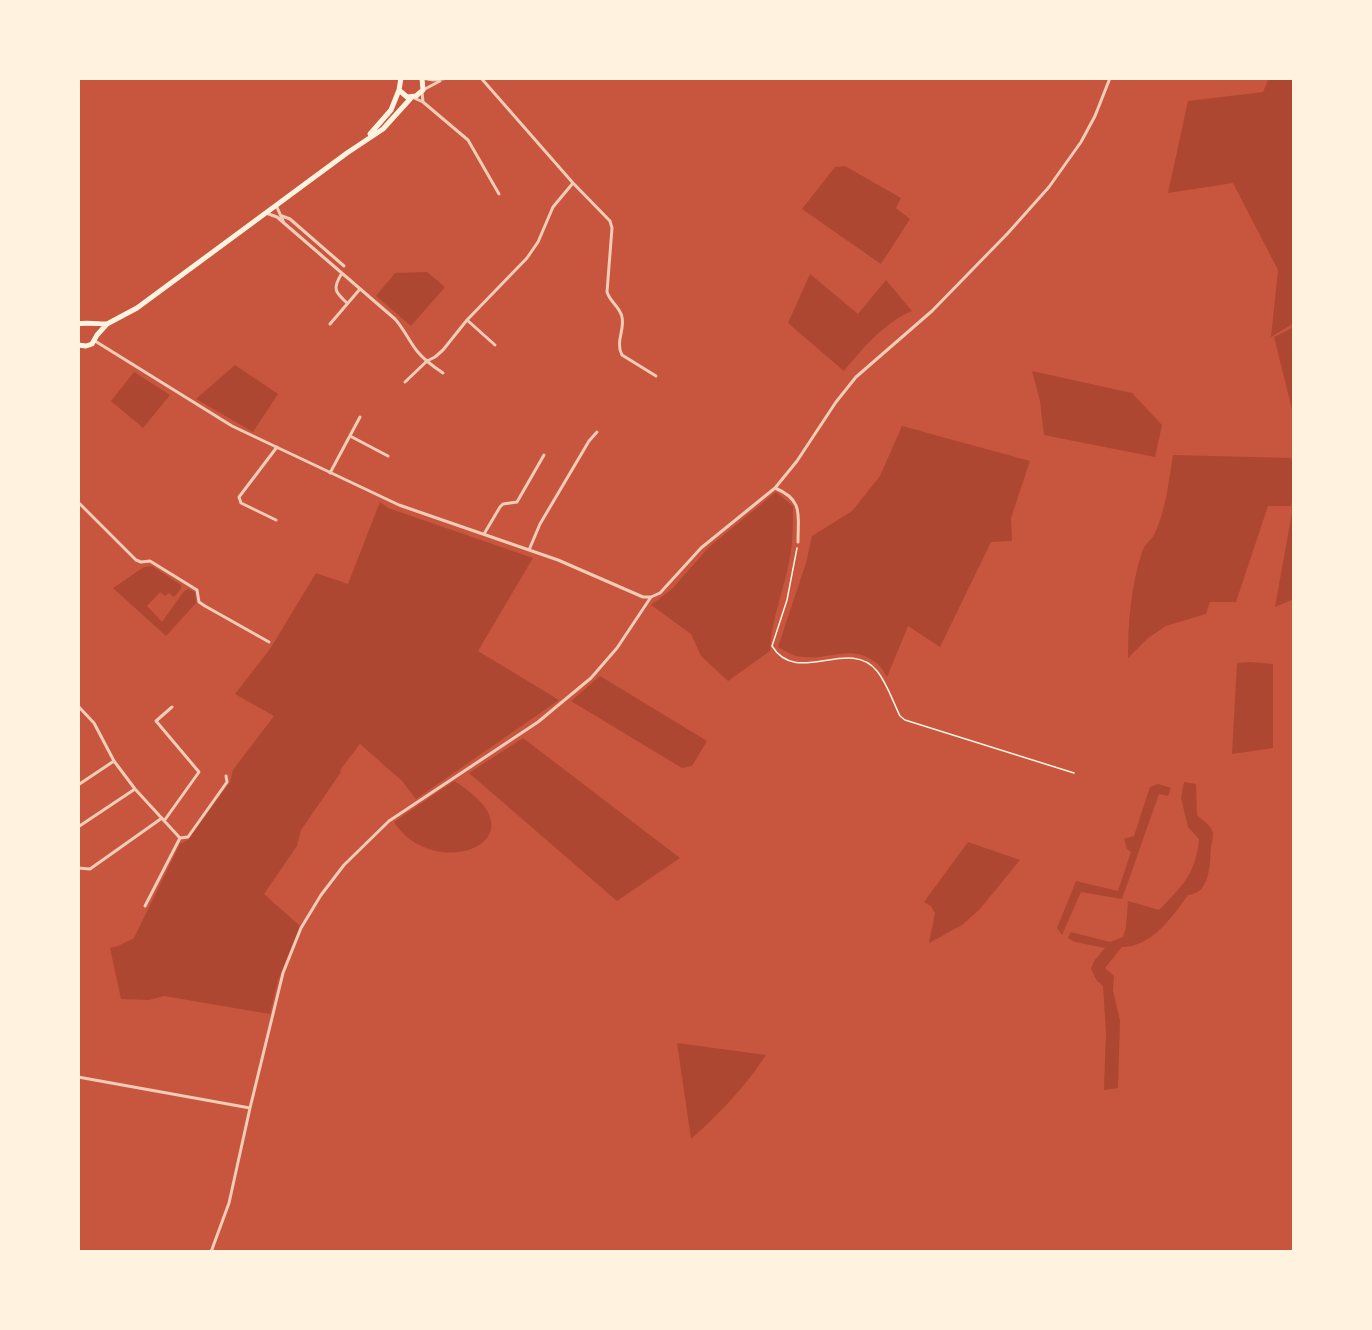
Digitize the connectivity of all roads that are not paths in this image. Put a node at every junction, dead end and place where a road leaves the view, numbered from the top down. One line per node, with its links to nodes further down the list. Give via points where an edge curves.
1 (401, 78): 7 (main road)
2 (422, 78): 6 (street); 8 (main road)
3 (450, 78): 6 (street)
4 (481, 78): 12 (street)
5 (1110, 78): 41 (street, via 1081,142 1048,187 932,311 856,377)
6 (444, 79): 8 (street)
7 (399, 90): 9 (main road); 11 (main road, via 388,114)
8 (422, 91): 9 (main road); 10 (street)
9 (412, 98): 10 (street); 11 (main road, via 384,129)
10 (423, 102): 13 (street, via 468,140)
11 (357, 145): 14 (main road)
12 (573, 183): 22 (street, via 553,207 527,258); 32 (street, via 605,214 612,228 607,292 623,320 619,350)
13 (499, 194)
14 (276, 205): 15 (main road); 16 (street)
15 (266, 213): 17 (street); 24 (main road, via 137,308)
16 (282, 216): 17 (street); 18 (street)
17 (285, 224): 19 (street)
18 (344, 266)
19 (342, 273): 20 (street); 21 (street, via 336,289)
20 (360, 289): 21 (street); 30 (street, via 403,327)
21 (347, 303): 25 (street)
22 (466, 320): 28 (street); 30 (street, via 443,350)
23 (78, 324): 26 (main road)
24 (107, 324): 26 (main road); 27 (main road)
25 (330, 324)
26 (92, 325): 27 (main road)
27 (96, 338): 29 (main road); 37 (street, via 232,426)
28 (495, 345)
29 (79, 346)
30 (426, 361): 31 (street); 33 (street)
31 (443, 373)
32 (656, 376)
33 (405, 382)
34 (360, 417): 36 (street)
35 (597, 432): 46 (street, via 540,524)
36 (350, 436): 39 (street); 40 (street)
37 (277, 447): 40 (street); 43 (street, via 239,497 241,503)
38 (544, 455): 44 (street, via 517,502 503,504)
39 (388, 456)
40 (330, 472): 44 (street, via 399,505)
41 (775, 488): 45 (street, via 791,496 797,506); 47 (street, via 701,548 660,593)
42 (78, 502): 48 (street, via 136,560 160,566 196,590 199,602)
43 (276, 520)
44 (484, 535): 46 (street)
45 (798, 542)
46 (529, 550): 47 (street)
47 (651, 597): 61 (street, via 617,648 591,678 538,722 389,821 344,865 301,928 292,950)
48 (269, 642)
49 (78, 706): 51 (street, via 94,723)
50 (172, 707): 55 (street, via 156,722 200,772)
51 (114, 761): 53 (street); 54 (street)
52 (226, 776): 57 (street, via 227,782 188,837)
53 (78, 785)
54 (135, 789): 55 (street); 56 (street)
55 (163, 819): 57 (street); 58 (street, via 90,869)
56 (78, 827)
57 (180, 838): 59 (street)
58 (78, 868)
59 (145, 906)
60 (78, 1077): 61 (street)
61 (250, 1108): 62 (street, via 229,1203)
62 (211, 1252)
63 (1118, 1252): 64 (street)
64 (1152, 1252)

